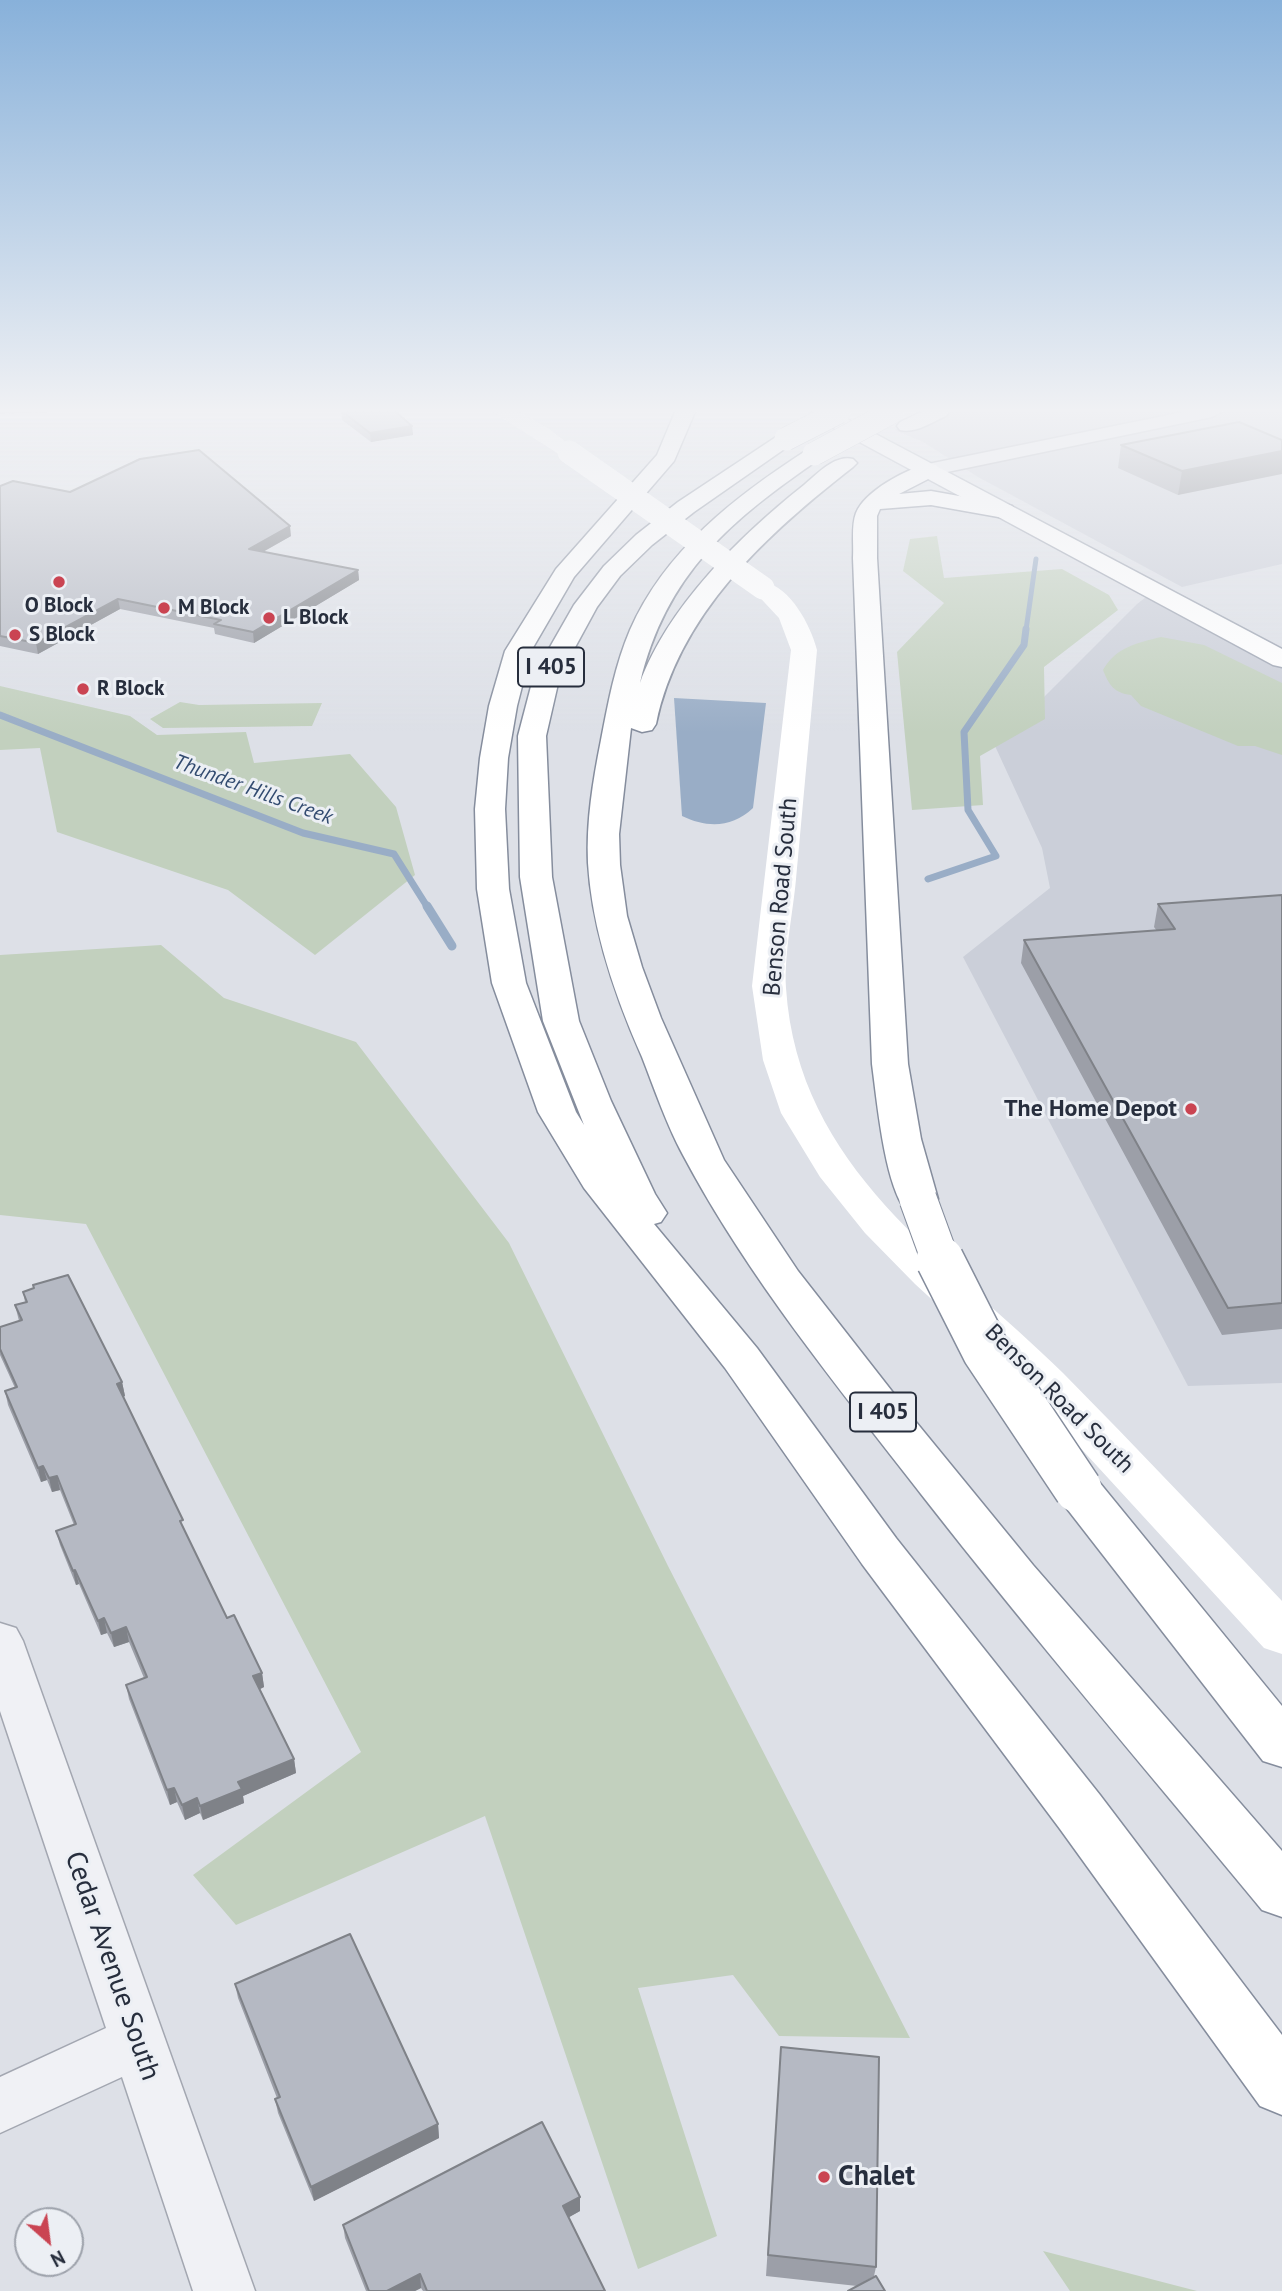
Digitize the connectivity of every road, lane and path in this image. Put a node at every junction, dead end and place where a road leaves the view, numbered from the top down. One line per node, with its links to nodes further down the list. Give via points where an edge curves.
1 (612, 519): 10 (main road, via 564,574 518,651 494,758 490,809 493,889 509,983 557,1112 604,1188)
2 (648, 519): 10 (main road, I 405, via 624,543 612,572 586,605 547,675 532,736 536,877 561,1021 592,1101 635,1194)
3 (664, 519): 11 (main road, Benson Road South, bridge, via 763,588 791,617 801,637 804,650 769,986 775,1035 806,1127 874,1218 1119,1456)
4 (729, 519): 9 (main road, I 405, bridge, via 673,577 646,621 623,696 611,763)
5 (777, 519): 9 (main road, via 714,583 659,665 637,743 630,802)
6 (866, 519): 13 (main road, bridge, via 890,1064 918,1199 948,1276 978,1335 1034,1427)
7 (1019, 519): 8 (main road)
8 (1282, 659)
9 (604, 863): 14 (main road, I 405, via 611,913 646,1027 703,1157 761,1249 845,1365 990,1548)
10 (741, 1359): 16 (main road, I 405, via 879,1551)
11 (1282, 1634)
12 (0, 1641): 15 (street, Cedar Avenue South)
13 (1282, 1745)
14 (1282, 1892)
15 (138, 2041): 17 (street); 18 (street, Cedar Avenue South)
16 (1282, 2085)
17 (0, 2106)
18 (224, 2291)

